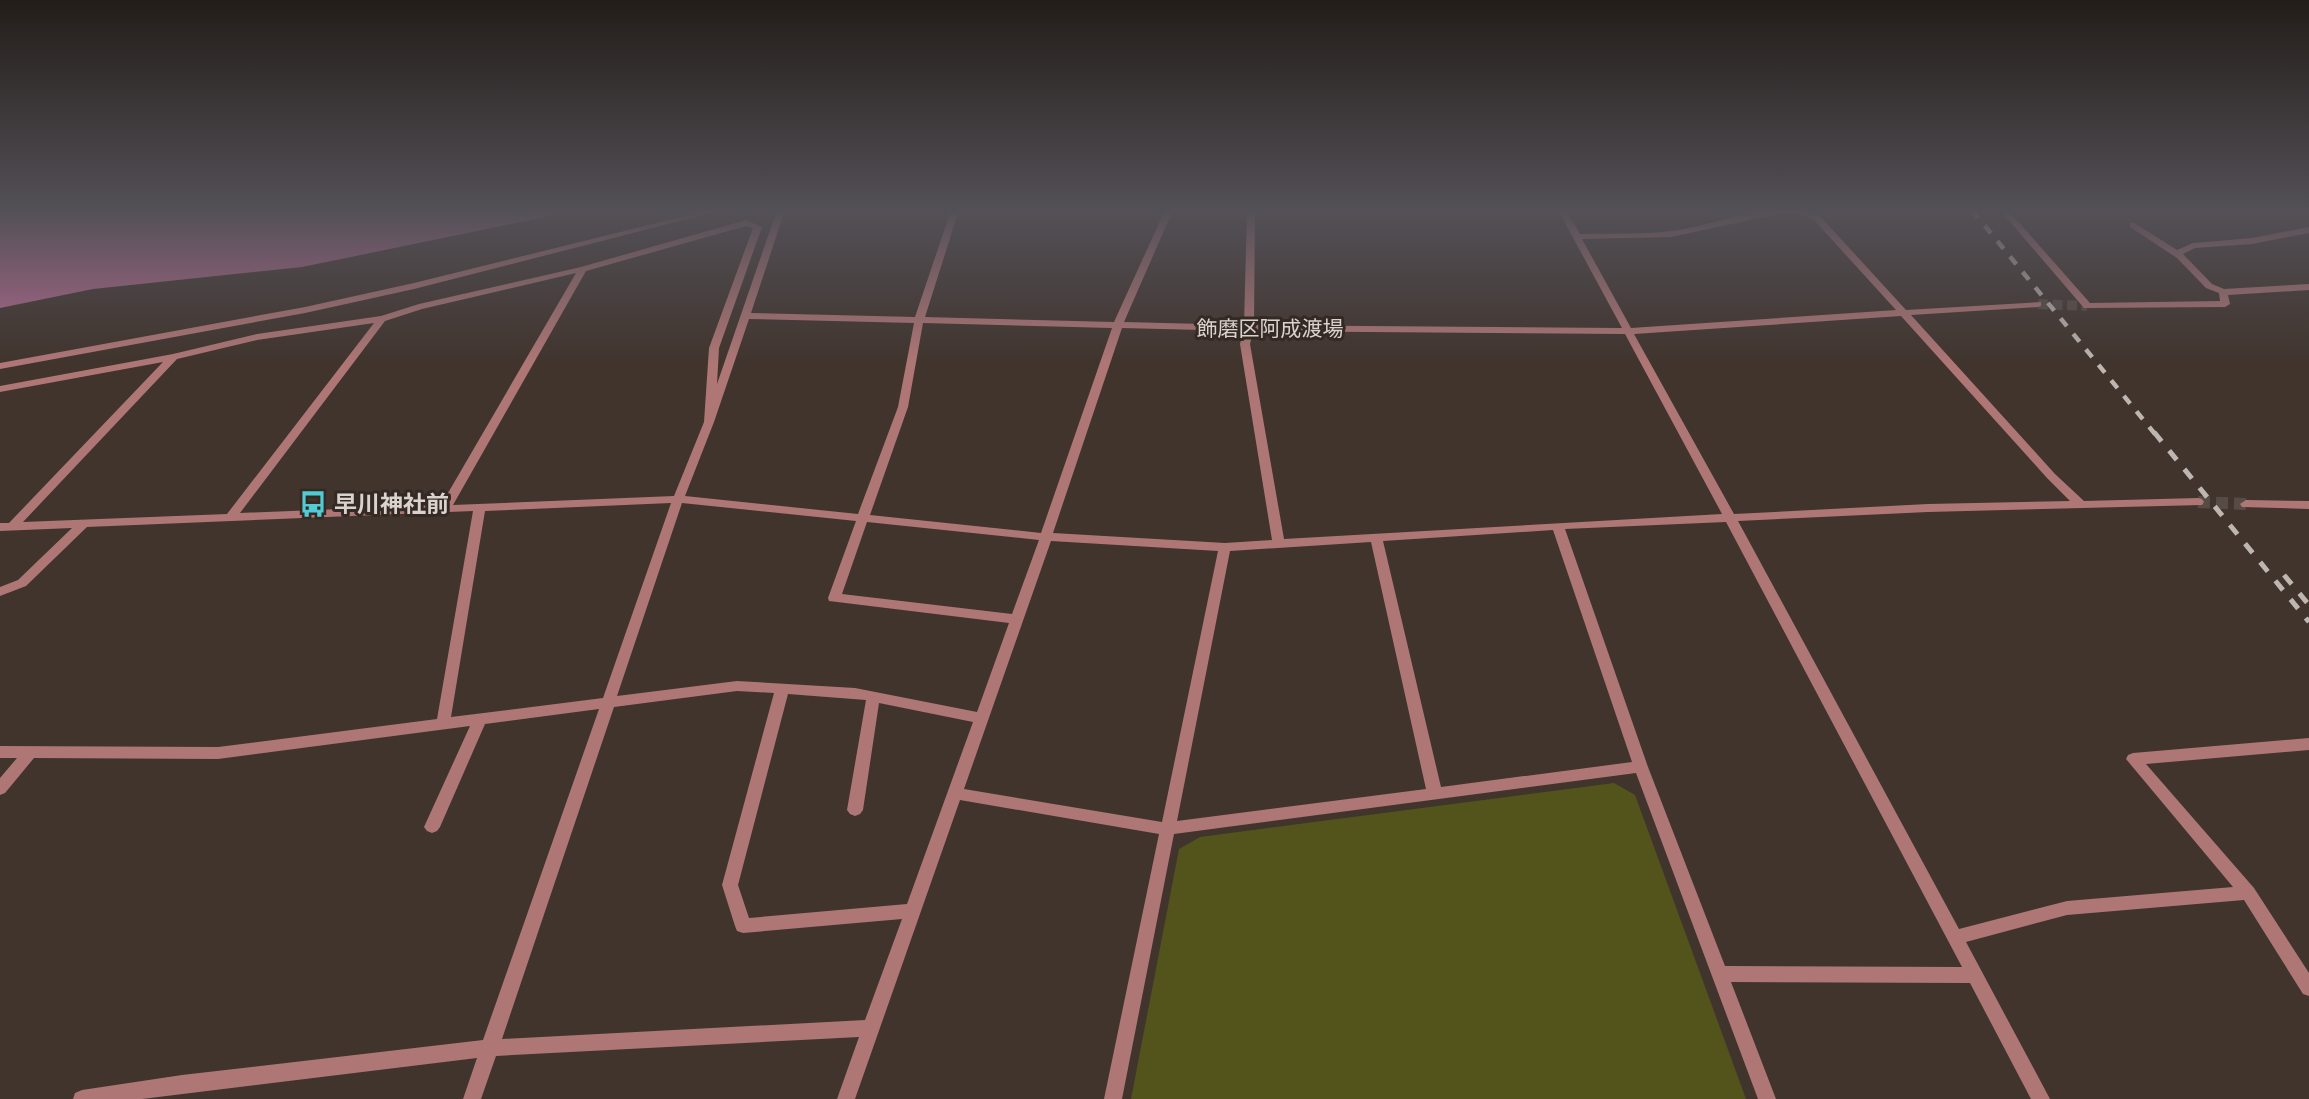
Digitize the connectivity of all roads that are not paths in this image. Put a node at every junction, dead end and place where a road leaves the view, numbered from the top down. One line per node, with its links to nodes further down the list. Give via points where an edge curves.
1 (513, 261): 24 (street, via 401,289)
2 (610, 261): 12 (street)
3 (746, 261): 26 (street, via 714,348)
4 (764, 261): 17 (street)
5 (939, 261): 19 (street)
6 (1146, 261): 20 (street)
7 (1250, 261): 21 (street)
8 (1590, 261): 22 (street)
9 (1857, 261): 16 (street)
10 (2048, 261): 14 (street, via 2087,306 2225,304)
11 (2184, 261): 14 (street, via 2209,286)
12 (583, 269): 18 (street); 33 (street)
13 (2309, 287): 14 (street)
14 (2223, 292)
15 (2038, 303): 16 (street)
16 (1904, 313): 22 (street); 29 (street)
17 (746, 316): 19 (street); 26 (street)
18 (382, 319): 23 (street, via 257,337); 35 (street)
19 (919, 320): 20 (street); 34 (street, via 903,407)
20 (1118, 324): 21 (street); 40 (street)
21 (1249, 328): 22 (street); 42 (street, via 1245,344)
22 (1628, 331): 36 (street)
23 (173, 356): 25 (street); 39 (street)
24 (0, 366)
25 (0, 389)
26 (709, 422): 27 (street)
27 (678, 499): 32 (street); 34 (street); 48 (street)
28 (2198, 502): 29 (street)
29 (2080, 504): 36 (street)
30 (2246, 504): 31 (street)
31 (2309, 505)
32 (480, 507): 33 (street); 51 (street)
33 (445, 509): 35 (street)
34 (864, 517): 40 (street); 45 (street, via 834,598)
35 (230, 518): 37 (street)
36 (1731, 519): 38 (street); 64 (street)
37 (83, 524): 39 (street); 44 (street, via 22,583)
38 (1558, 526): 41 (street); 55 (street)
39 (6, 527)
40 (1046, 537): 43 (street); 45 (street)
41 (1376, 539): 42 (street); 58 (street)
42 (1279, 544): 43 (street)
43 (1225, 547): 61 (street)
44 (0, 592)
45 (1017, 619): 49 (street)
46 (782, 689): 47 (street); 48 (street, via 737,687); 63 (street, via 730,884 743,926)
47 (873, 697): 49 (street); 59 (street)
48 (609, 702): 50 (street); 69 (street)
49 (981, 718): 57 (street)
50 (480, 719): 51 (street); 60 (street)
51 (443, 724): 54 (street, via 218,753)
52 (2309, 744): 62 (street, via 2133,759)
53 (0, 752): 54 (street)
54 (30, 752): 56 (street)
55 (1641, 767): 58 (street); 65 (street)
56 (0, 789)
57 (954, 793): 61 (street); 63 (street)
58 (1435, 794): 61 (street)
59 (855, 810)
60 (432, 827)
61 (1166, 829): 74 (street)
62 (2248, 893): 64 (street, via 2067,908); 67 (street)
63 (913, 911): 68 (street)
64 (1955, 938): 66 (street)
65 (1719, 974): 66 (street); 75 (street)
66 (1975, 975): 76 (street)
67 (2309, 988)
68 (871, 1028): 69 (street); 73 (street)
69 (489, 1048): 70 (street); 72 (street)
70 (178, 1091): 71 (street)
71 (82, 1099)
72 (472, 1099)
73 (846, 1099)
74 (1112, 1099)
75 (1767, 1099)
76 (2041, 1099)

